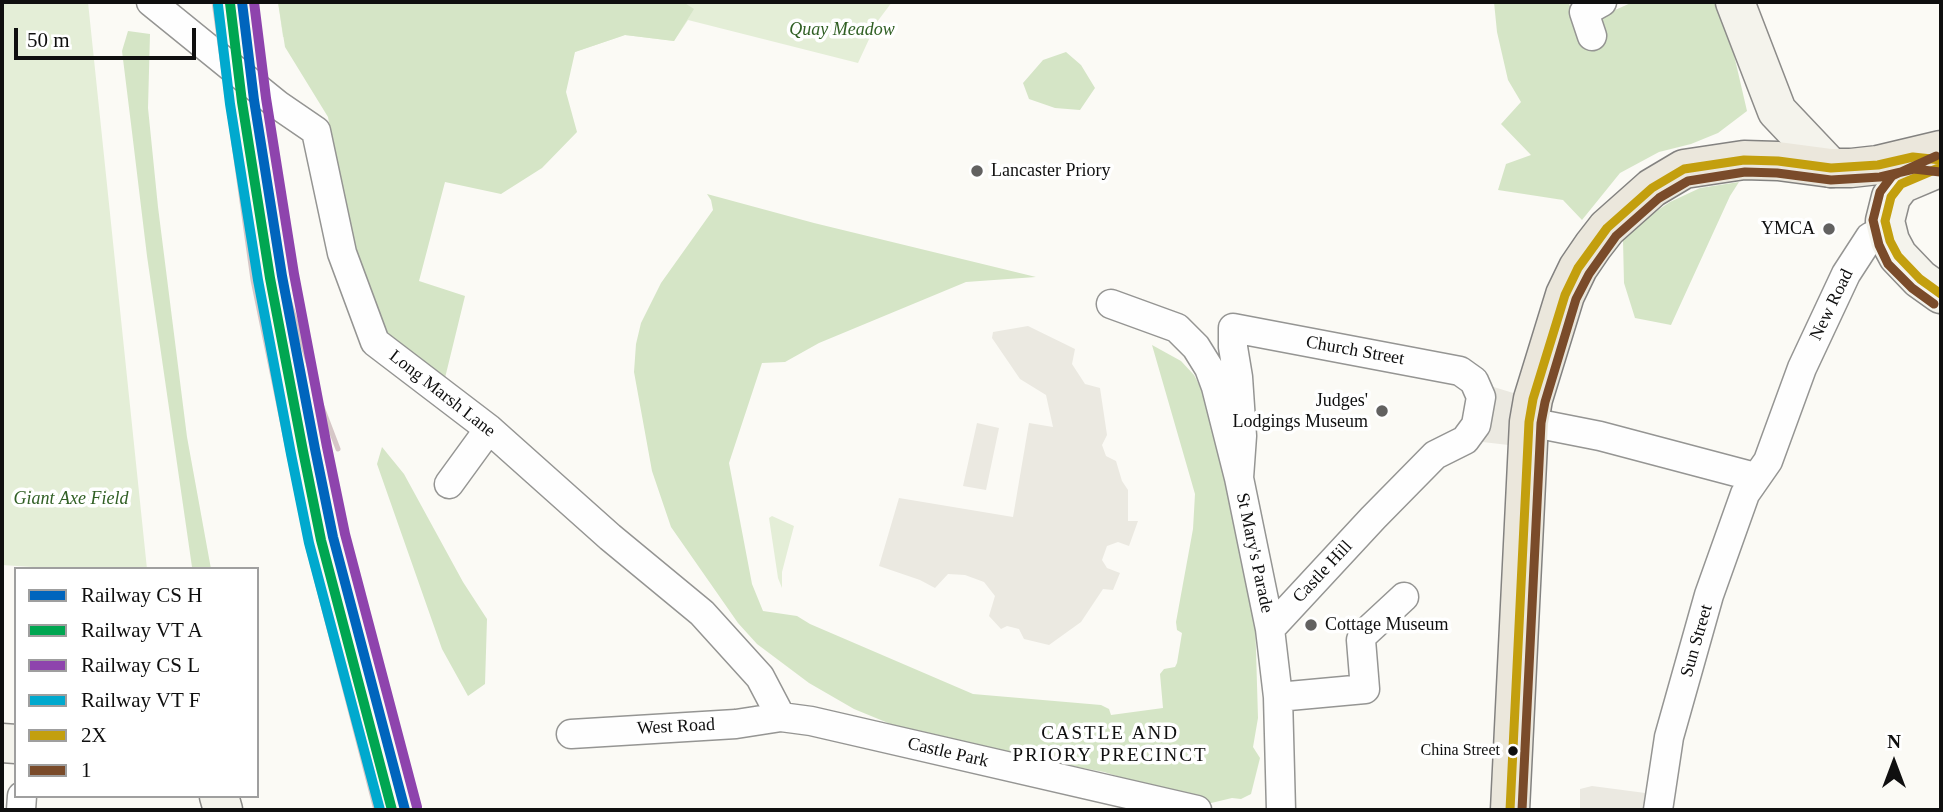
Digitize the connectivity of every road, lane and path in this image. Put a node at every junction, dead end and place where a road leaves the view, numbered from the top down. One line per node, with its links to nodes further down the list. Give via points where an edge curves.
1 (151, 2): 16 (street, Long Marsh Lane, via 316,131 342,253 374,342)
2 (1602, 2): 4 (street, via 1584,12)
3 (1735, 2): 5 (street)
4 (1592, 36)
5 (1777, 111): 7 (street, via 1757,149); 9 (street)
6 (1941, 150): 9 (main road, via 1878,165)
7 (1744, 160): 9 (main road); 15 (main road, via 1684,169 1652,188 1607,228 1565,295)
8 (1941, 167): 10 (street, via 1901,184 1888,205)
9 (1830, 168)
10 (1886, 229): 11 (street, via 1908,268); 17 (street, New Road, via 1870,237 1846,274 1802,369 1768,461)
11 (1941, 294)
12 (1111, 304): 18 (street, St Mary's Parade, via 1164,321 1196,347 1216,387)
13 (1233, 328): 14 (street, Church Street, via 1433,365 1460,371); 18 (street, St Mary's Parade, via 1242,436)
14 (1474, 381): 21 (street, Castle Hill, via 1481,397 1480,410 1465,440 1435,456)
15 (1529, 422): 17 (street); 27 (main road)
16 (489, 429): 19 (street); 23 (street, Long Marsh Lane, via 702,613 760,677)
17 (1755, 477): 28 (street, Sun Street, via 1709,595 1669,737)
18 (1239, 478): 21 (street, St Mary's Parade)
19 (449, 484)
20 (1404, 597): 22 (street, via 1363,635 1365,689)
21 (1270, 629): 22 (street)
22 (1278, 697): 26 (street)
23 (781, 717): 24 (street, West Road); 25 (street, Castle Park)
24 (571, 734)
25 (1197, 810)
26 (1281, 810)
27 (1510, 810)
28 (1658, 810)

